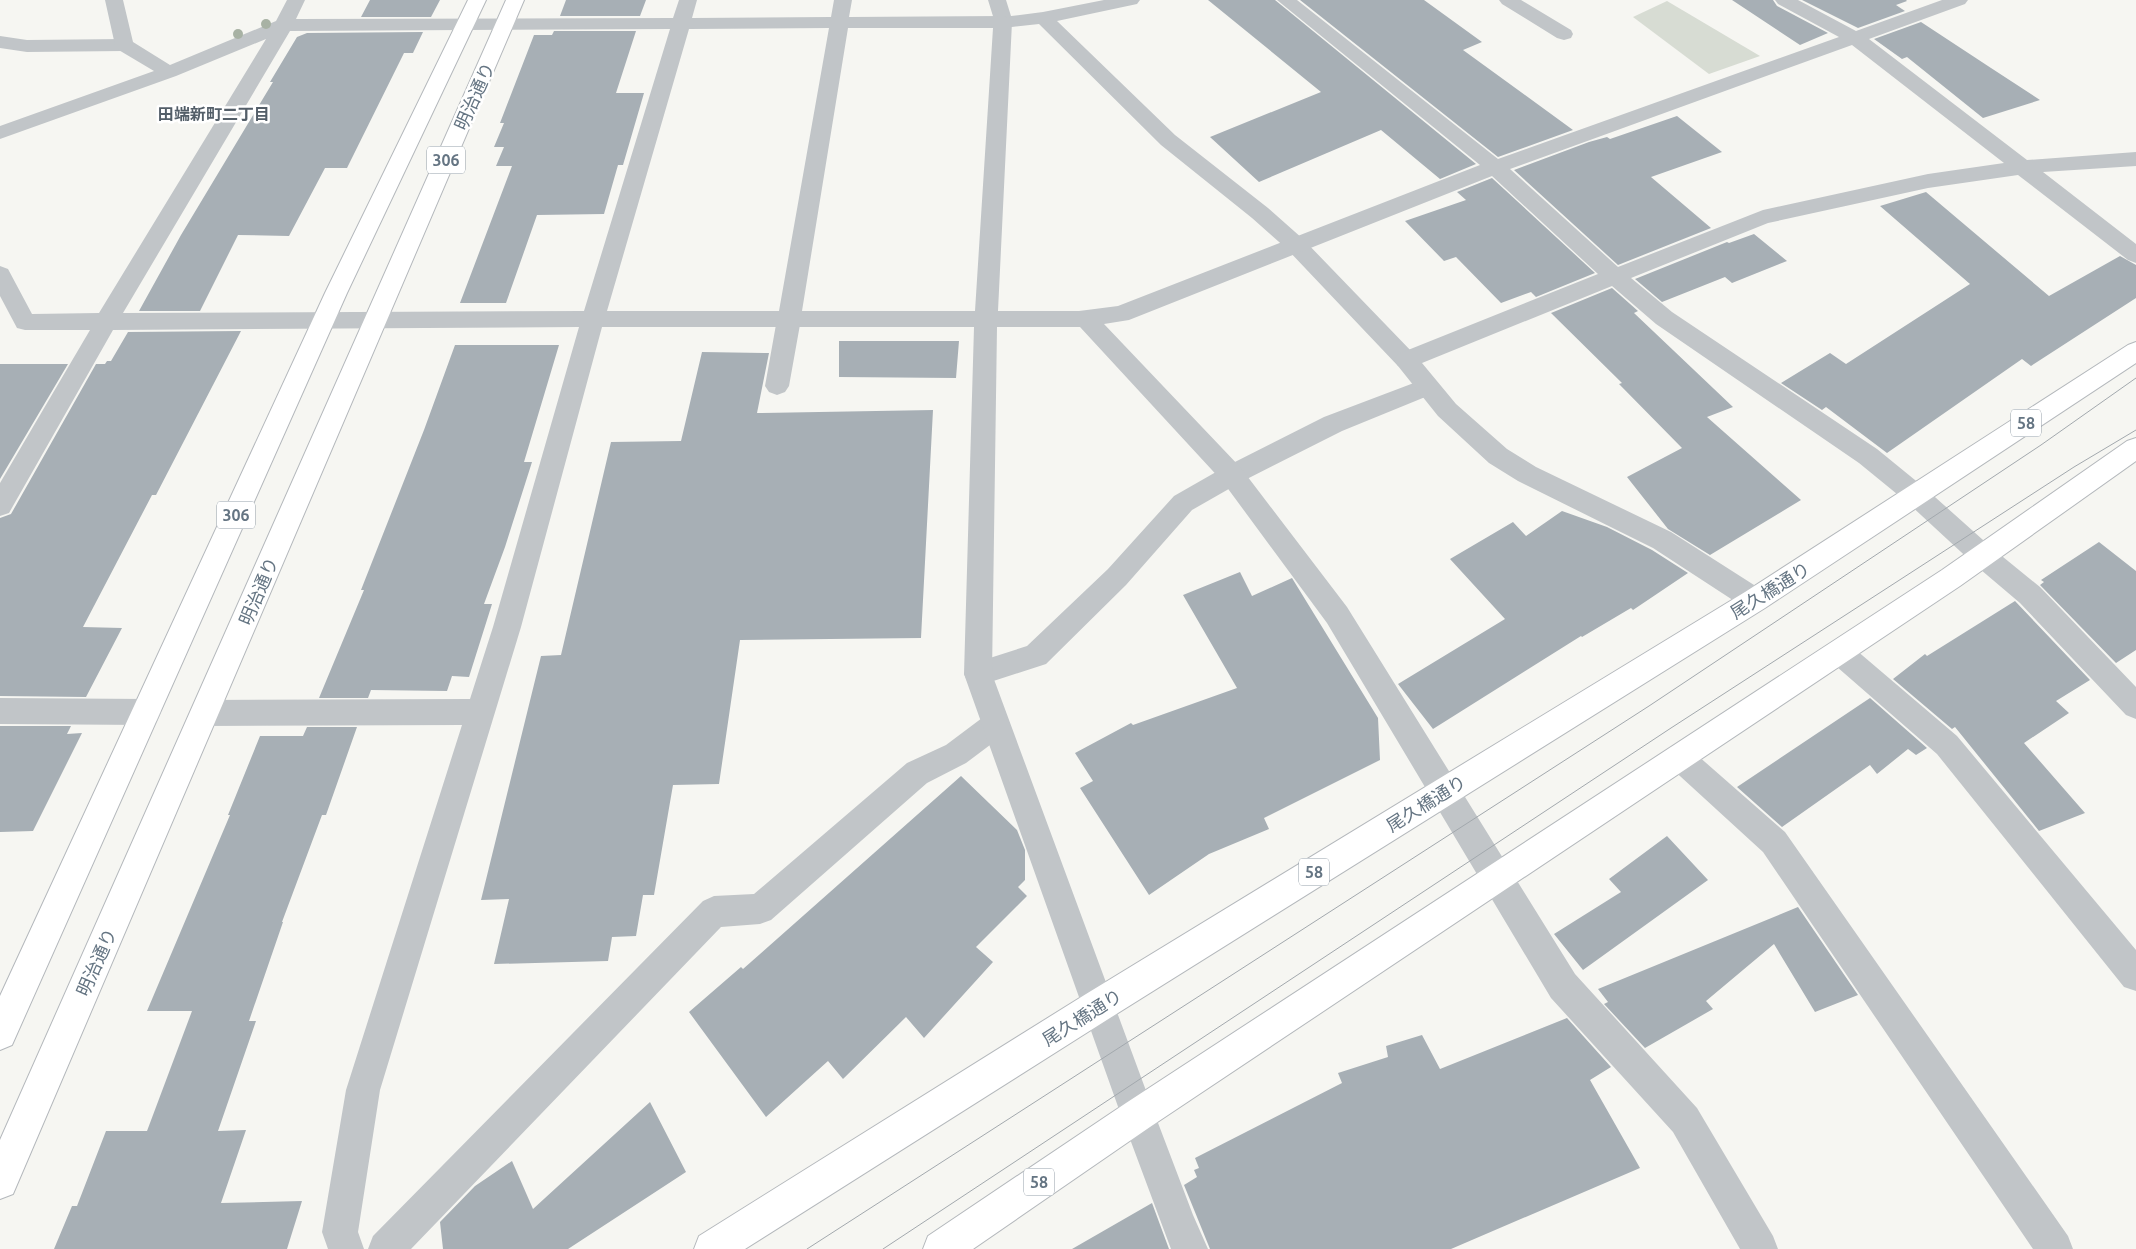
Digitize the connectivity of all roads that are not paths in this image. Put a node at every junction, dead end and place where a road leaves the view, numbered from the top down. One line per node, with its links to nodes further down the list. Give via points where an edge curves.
1 (114, 0): 20 (street)
2 (296, 0): 16 (street)
3 (515, 0): 15 (main road, 明治通り / 306)
4 (843, 0): 14 (street)
5 (1131, 0): 13 (street)
6 (1286, 0): 24 (street)
7 (1508, 0): 17 (street)
8 (1784, 0): 18 (street)
9 (1959, 0): 18 (street)
10 (472, 11): 15 (street); 16 (street); 32 (main road, 306)
11 (685, 11): 14 (street); 15 (street); 34 (street)
12 (1000, 11): 13 (street); 14 (street); 30 (street)
13 (1043, 18): 26 (street, via 1168,140)
14 (839, 22): 35 (street)
15 (506, 23): 33 (main road, 明治通り / 306)
16 (284, 24): 21 (street); 36 (street)
17 (1564, 34)
18 (1854, 37): 24 (street); 25 (street)
19 (0, 42): 20 (street, via 26,46)
20 (124, 45): 21 (street)
21 (168, 72): 22 (street)
22 (0, 132)
23 (2136, 159): 25 (street)
24 (1495, 167): 26 (street); 29 (street)
25 (2025, 167): 27 (street); 29 (street, via 1928,181 1763,217)
26 (1296, 244): 31 (street, via 1121,314); 38 (street)
27 (2136, 255)
28 (0, 274): 36 (street, via 26,322)
29 (1614, 276): 38 (street); 43 (street, via 1664,318 1871,458)
30 (986, 318): 31 (street); 35 (street); 48 (street)
31 (1085, 318): 42 (street)
32 (324, 319): 33 (street); 36 (street); 51 (main road, 306)
33 (375, 319): 34 (street); 53 (main road, 明治通り / 306)
34 (593, 319): 35 (street); 52 (street)
35 (789, 319): 39 (street)
36 (107, 320): 44 (street)
37 (2136, 351): 43 (main road, 尾久橋通り / 58)
38 (1406, 360): 40 (street)
39 (777, 386)
40 (1427, 387): 42 (street, via 1333,424); 46 (street, via 1447,410 1498,456 1527,474 1662,540)
41 (2136, 448): 45 (main road, 58)
42 (1232, 475): 48 (street, via 1183,503 1117,577 1036,655); 56 (street, via 1337,615)
43 (1917, 496): 45 (street); 46 (main road, 尾久橋通り / 58)
44 (0, 506)
45 (1983, 556): 47 (main road, 58); 49 (street, via 2030,595)
46 (1755, 600): 56 (main road, 尾久橋通り / 58)
47 (1839, 652): 55 (main road, 58); 58 (street, via 1946,746)
48 (978, 674): 54 (street)
49 (2136, 706)
50 (0, 711): 51 (street)
51 (147, 712): 60 (main road, 306)
52 (481, 712): 53 (street); 63 (street, via 363,1090 340,1232)
53 (204, 713): 62 (main road, 明治通り / 306)
54 (996, 724): 59 (street); 64 (street, via 956,754 917,773 760,910 714,912)
55 (1679, 757): 57 (main road, 58); 69 (street, via 1774,842)
56 (1444, 792): 57 (street); 59 (main road, 尾久橋通り / 58)
57 (1498, 876): 61 (main road, 58); 68 (street, via 1563,986 1685,1120)
58 (2136, 976)
59 (1098, 1006): 61 (street); 65 (main road, 尾久橋通り / 58)
60 (0, 1033)
61 (1138, 1115): 66 (main road, 58); 67 (street)
62 (0, 1181)
63 (346, 1249)
64 (386, 1249)
65 (712, 1249)
66 (941, 1249)
67 (1190, 1249)
68 (1760, 1249)
69 (2054, 1249)

